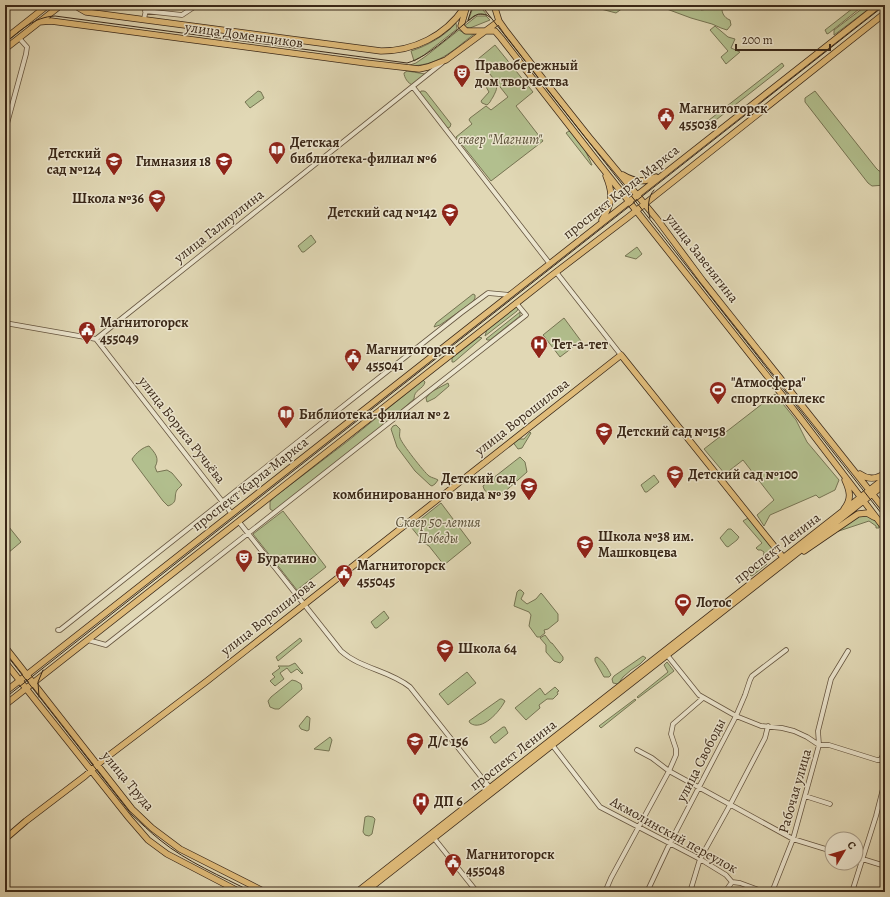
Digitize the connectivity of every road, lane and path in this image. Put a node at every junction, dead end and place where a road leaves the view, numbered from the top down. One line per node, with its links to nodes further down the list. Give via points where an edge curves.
1 (48, 5): 17 (main road)
2 (61, 5): 15 (main road)
3 (76, 5): 13 (main road, улица Доменщиков, via 86,12)
4 (110, 5): 5 (street)
5 (122, 5)
6 (147, 5): 11 (street)
7 (197, 5): 11 (street, via 182,15)
8 (467, 5): 13 (main road, улица Доменщиков, via 454,22 437,35 415,46 386,51); 16 (main road, via 461,26 470,31)
9 (494, 5): 14 (main road)
10 (879, 5): 28 (main road, проспект Карла Маркса)
11 (145, 11): 13 (street)
12 (885, 13): 31 (main road, проспект Карла Маркса)
13 (144, 19)
14 (499, 21): 16 (main road, улица Галиуллина); 27 (main road, улица Завенягина)
15 (39, 22): 18 (main road); 22 (main road, улица Доменщиков, via 62,22 374,64)
16 (486, 31): 21 (main road, улица Галиуллина); 26 (main road, улица Завенягина, via 495,31 501,38)
17 (14, 32): 18 (main road); 19 (main road)
18 (19, 38): 20 (main road); 25 (street, via 26,47 26,54)
19 (5, 39)
20 (5, 49)
21 (446, 60): 22 (main road, улица Доменщиков); 23 (street, улица Галиуллина)
22 (424, 68): 23 (street)
23 (429, 75): 24 (street, улица Галиуллина)
24 (413, 87): 34 (street); 39 (street, улица Галиуллина)
25 (5, 131)
26 (604, 170): 30 (main road, улица Завенягина); 33 (main road, via 610,184 612,200)
27 (618, 173): 28 (main road, via 640,181); 29 (main road, улица Завенягина)
28 (664, 174): 29 (main road, проспект Карла Маркса)
29 (637, 194): 30 (main road, проспект Карла Маркса); 31 (main road, улица Завенягина)
30 (629, 201): 32 (main road, улица Завенягина); 33 (main road, проспект Карла Маркса)
31 (644, 204): 32 (main road, проспект Карла Маркса); 41 (main road, улица Завенягина)
32 (636, 211): 35 (main road, проспект Карла Маркса); 42 (main road, улица Завенягина)
33 (599, 224): 34 (main road, проспект Карла Маркса)
34 (550, 264): 36 (main road, проспект Карла Маркса)
35 (556, 272): 37 (main road, проспект Карла Маркса); 40 (street)
36 (510, 295): 48 (street, проспект Карла Маркса, via 488,293); 50 (main road, проспект Карла Маркса)
37 (516, 303): 53 (main road, проспект Карла Маркса); 55 (street, via 526,315)
38 (5, 323): 39 (street)
39 (96, 339): 48 (street, улица Бориса Ручьёва)
40 (621, 355): 56 (main road); 57 (main road, улица Ворошилова)
41 (850, 466): 43 (main road, via 867,478 877,478); 46 (main road, улица Завенягина)
42 (842, 472): 47 (main road, улица Завенягина); 51 (main road, улица Завенягина, via 850,495 848,503)
43 (885, 473)
44 (885, 478): 46 (main road, проспект Ленина)
45 (885, 484): 46 (main road, проспект Ленина)
46 (872, 492): 47 (main road, проспект Ленина); 49 (main road, улица Завенягина)
47 (863, 499): 51 (main road, проспект Ленина); 52 (main road, улица Завенягина); 56 (main road, проспект Ленина)
48 (222, 501): 50 (street, улица Бориса Ручьёва); 58 (street, проспект Карла Маркса)
49 (885, 510)
50 (232, 514): 53 (main road, улица Бориса Ручьёва); 65 (main road, проспект Карла Маркса)
51 (839, 515): 56 (main road, проспект Ленина)
52 (880, 521): 54 (main road, улица Завенягина); 56 (main road, проспект Ленина, via 867,513 858,514 810,548)
53 (239, 522): 55 (street, улица Бориса Ручьёва); 59 (main road, проспект Карла Маркса)
54 (885, 529)
55 (249, 534): 57 (street, улица Бориса Ручьёва); 59 (street, via 106,645)
56 (787, 559): 63 (main road, проспект Ленина)
57 (304, 604): 79 (main road, улица Ворошилова); 84 (street, улица Бориса Ручьёва, via 347,657 397,678 410,687)
58 (58, 630)
59 (88, 640): 67 (main road, проспект Карла Маркса)
60 (5, 647): 65 (main road, улица Труда)
61 (786, 650): 72 (street, улица Свободы, via 751,678)
62 (848, 651): 75 (street, Рабочая улица, via 831,678 818,731)
63 (666, 653): 70 (street); 76 (main road, проспект Ленина); 84 (main road, проспект Ленина)
64 (5, 662): 66 (main road, улица Труда)
65 (27, 675): 66 (main road, проспект Карла Маркса); 67 (main road, улица Труда)
66 (20, 681): 68 (main road, улица Труда); 69 (main road, проспект Карла Маркса)
67 (34, 683): 68 (main road, проспект Карла Маркса); 79 (main road, улица Труда)
68 (26, 689): 71 (main road, проспект Карла Маркса); 80 (main road, улица Труда)
69 (5, 692)
70 (702, 698): 72 (street); 81 (street, via 673,724 671,734 676,755)
71 (5, 705)
72 (736, 716): 73 (street, via 761,726); 83 (street, улица Свободы)
73 (768, 726): 75 (street, via 794,732); 87 (street, via 765,738)
74 (885, 732): 78 (street)
75 (819, 745): 78 (street, via 829,745); 85 (street, Рабочая улица)
76 (553, 746): 84 (main road, проспект Ленина); 88 (street, Акмолинский переулок, via 600,807)
77 (637, 750): 81 (street)
78 (883, 760)
79 (98, 764): 80 (main road, улица Ворошилова); 101 (main road, улица Труда, via 132,809 166,839 186,852)
80 (91, 771): 90 (main road, улица Ворошилова); 100 (main road, улица Труда, via 148,840 167,854)
81 (669, 771): 83 (street); 88 (street)
82 (885, 782): 94 (street)
83 (700, 787): 87 (street); 92 (street, улица Свободы)
84 (491, 790): 89 (main road, проспект Ленина)
85 (804, 796): 86 (street); 91 (street, Рабочая улица)
86 (830, 804)
87 (730, 805): 91 (street); 95 (street)
88 (638, 827): 92 (street, Акмолинский переулок); 105 (street)
89 (432, 836): 102 (main road, проспект Ленина); 103 (main road, проспект Ленина); 104 (street)
90 (5, 839)
91 (793, 839): 93 (street); 110 (street, Рабочая улица)
92 (670, 843): 95 (street, Акмолинский переулок); 106 (street, улица Свободы)
93 (824, 849)
94 (864, 853)
95 (700, 860): 99 (street, Акмолинский переулок, via 726,875); 107 (street)
96 (864, 860): 97 (street)
97 (885, 866)
98 (858, 871): 111 (street)
99 (732, 882): 108 (street); 109 (street, Акмолинский переулок)
100 (240, 892)
101 (265, 892)
102 (357, 892)
103 (365, 892)
104 (477, 892)
105 (605, 892)
106 (647, 892)
107 (690, 892)
108 (725, 892)
109 (764, 892)
110 (772, 892)
111 (852, 892)

